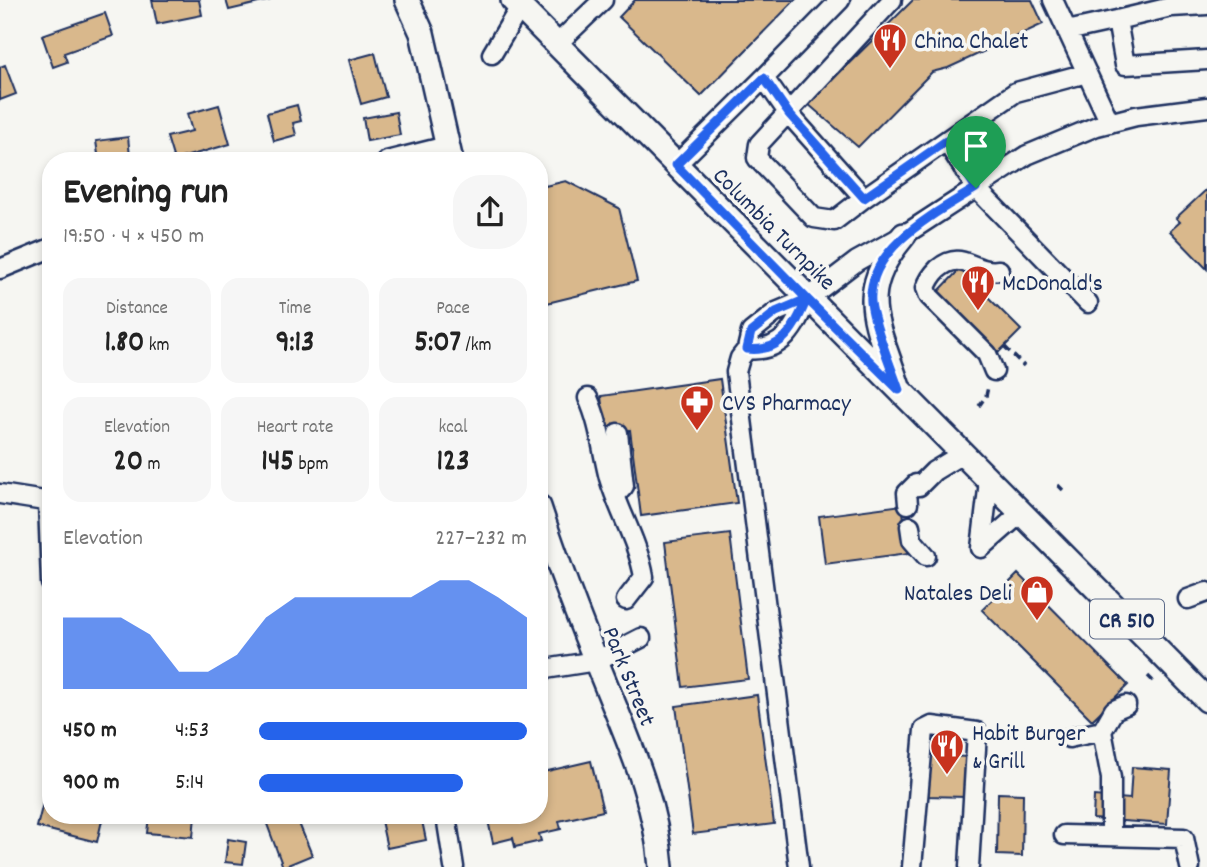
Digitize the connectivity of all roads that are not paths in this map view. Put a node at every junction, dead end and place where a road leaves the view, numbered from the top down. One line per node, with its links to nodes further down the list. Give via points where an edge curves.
1 (602, 0): 11 (street)
2 (840, 0): 15 (street)
3 (892, 0): 17 (street)
4 (1053, 0): 10 (street)
5 (412, 4): 20 (main road)
6 (517, 4): 11 (main road, Columbia Turnpike / CR 510); 12 (street)
7 (1170, 4): 8 (street); 9 (street)
8 (1207, 5)
9 (1116, 20): 10 (street); 13 (street, via 1125,65)
10 (1067, 31): 14 (street)
11 (557, 44): 21 (main road, Columbia Turnpike / CR 510)
12 (492, 54)
13 (1207, 60)
14 (1087, 73): 18 (street); 19 (street, via 1016,92)
15 (764, 78): 17 (street); 21 (street)
16 (1207, 107): 18 (street)
17 (789, 114): 23 (street); 23 (street, via 759,144 757,158 814,218 834,221)
18 (1110, 123): 22 (street, via 1027,155)
19 (946, 141): 22 (street); 23 (street)
20 (449, 152)
21 (676, 165): 28 (main road, Columbia Turnpike / CR 510)
22 (976, 188): 24 (street); 29 (street)
23 (864, 198)
24 (904, 235): 28 (street, via 857,261); 32 (main road, via 885,257 871,302)
25 (42, 252): 26 (street)
26 (0, 269)
27 (999, 270): 31 (street, via 986,272 949,260 932,275 926,288 987,354)
28 (807, 299): 30 (street, via 776,312 751,332); 30 (street, via 792,333 761,351); 32 (main road, Columbia Turnpike / CR 510)
29 (1088, 303)
30 (747, 349): 60 (street, via 736,372)
31 (991, 379)
32 (899, 390): 35 (main road, Columbia Turnpike / CR 510)
33 (588, 398): 38 (street)
34 (618, 433): 38 (street, via 624,486)
35 (961, 454): 36 (main road, Columbia Turnpike / CR 510); 40 (street, via 907,494)
36 (989, 481): 41 (main road, Columbia Turnpike / CR 510); 41 (street, via 981,548)
37 (0, 494): 39 (street)
38 (616, 495): 47 (street, via 644,577)
39 (42, 501)
40 (908, 504)
41 (1021, 513): 51 (main road, Columbia Turnpike / CR 510)
42 (910, 526): 44 (street, via 912,540)
43 (548, 531): 49 (main road, Park Street)
44 (926, 556)
45 (1207, 592): 46 (street)
46 (1188, 599)
47 (626, 600)
48 (641, 638): 49 (street)
49 (596, 661): 50 (street); 59 (main road, Park Street, via 643,778 659,839)
50 (548, 669)
51 (1207, 700)
52 (1126, 705): 53 (street, via 1114,710)
53 (1102, 731): 54 (street); 57 (street, via 1111,778)
54 (1069, 738)
55 (447, 824): 58 (street)
56 (1065, 835): 57 (street)
57 (1111, 836): 63 (street, via 1184,838)
58 (454, 867)
59 (661, 867)
60 (799, 867)
61 (912, 867): 62 (street, via 924,730 932,726 977,732)
62 (969, 867)
63 (1190, 867)

